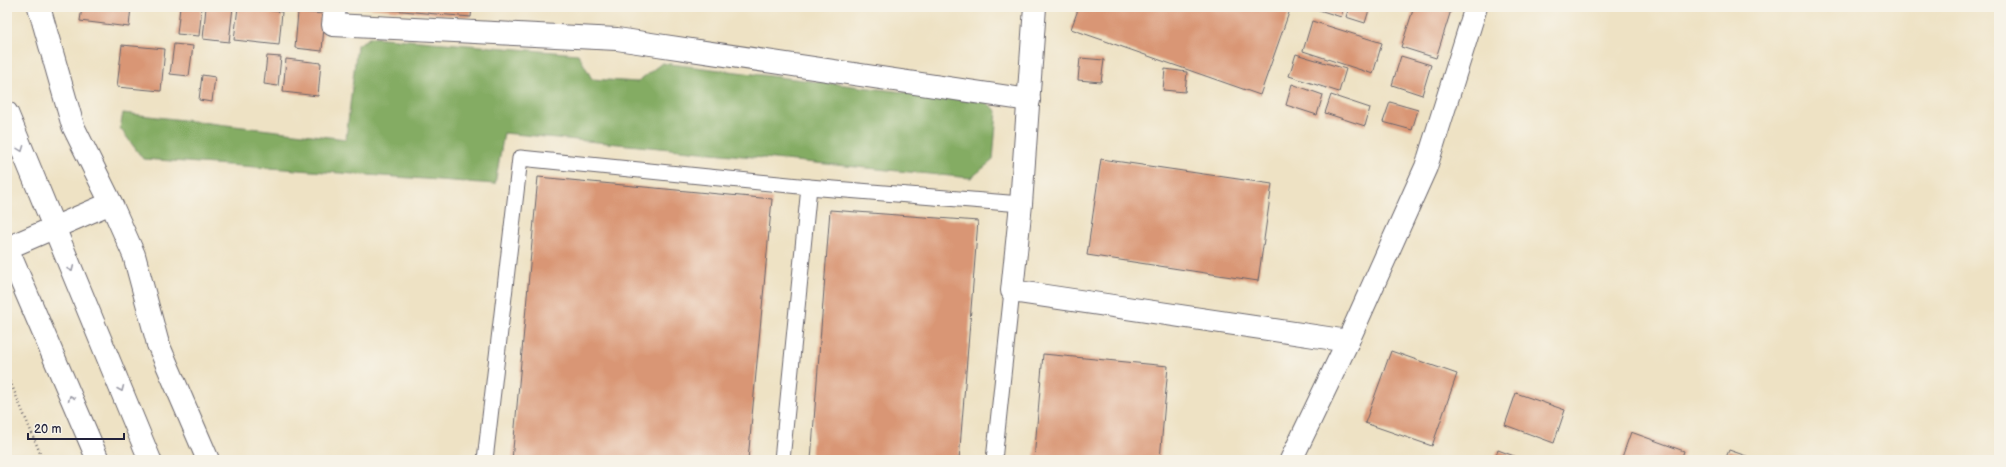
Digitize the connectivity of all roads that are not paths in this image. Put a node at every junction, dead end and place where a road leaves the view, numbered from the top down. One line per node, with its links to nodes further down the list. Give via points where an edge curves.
1 (39, 7): 8 (street, via 73,126)
2 (335, 7): 5 (street, via 333,25 617,40)
3 (1035, 7): 5 (street)
4 (1476, 7): 13 (street, via 1426,167)
5 (1029, 100): 9 (street)
6 (7, 113): 10 (street, one-way to 10)
7 (809, 186): 9 (lane); 17 (lane, via 520,158); 18 (lane)
8 (112, 203): 10 (street); 16 (street, via 134,256 158,344)
9 (1021, 204): 12 (street)
10 (54, 229): 11 (street); 15 (street, one-way to 15)
11 (7, 248): 14 (street, one-way to 11)
12 (1012, 291): 13 (street); 19 (lane)
13 (1348, 341): 20 (street)
14 (98, 460)
15 (150, 460)
16 (208, 460)
17 (486, 460)
18 (782, 460)
19 (994, 460)
20 (1291, 460)

